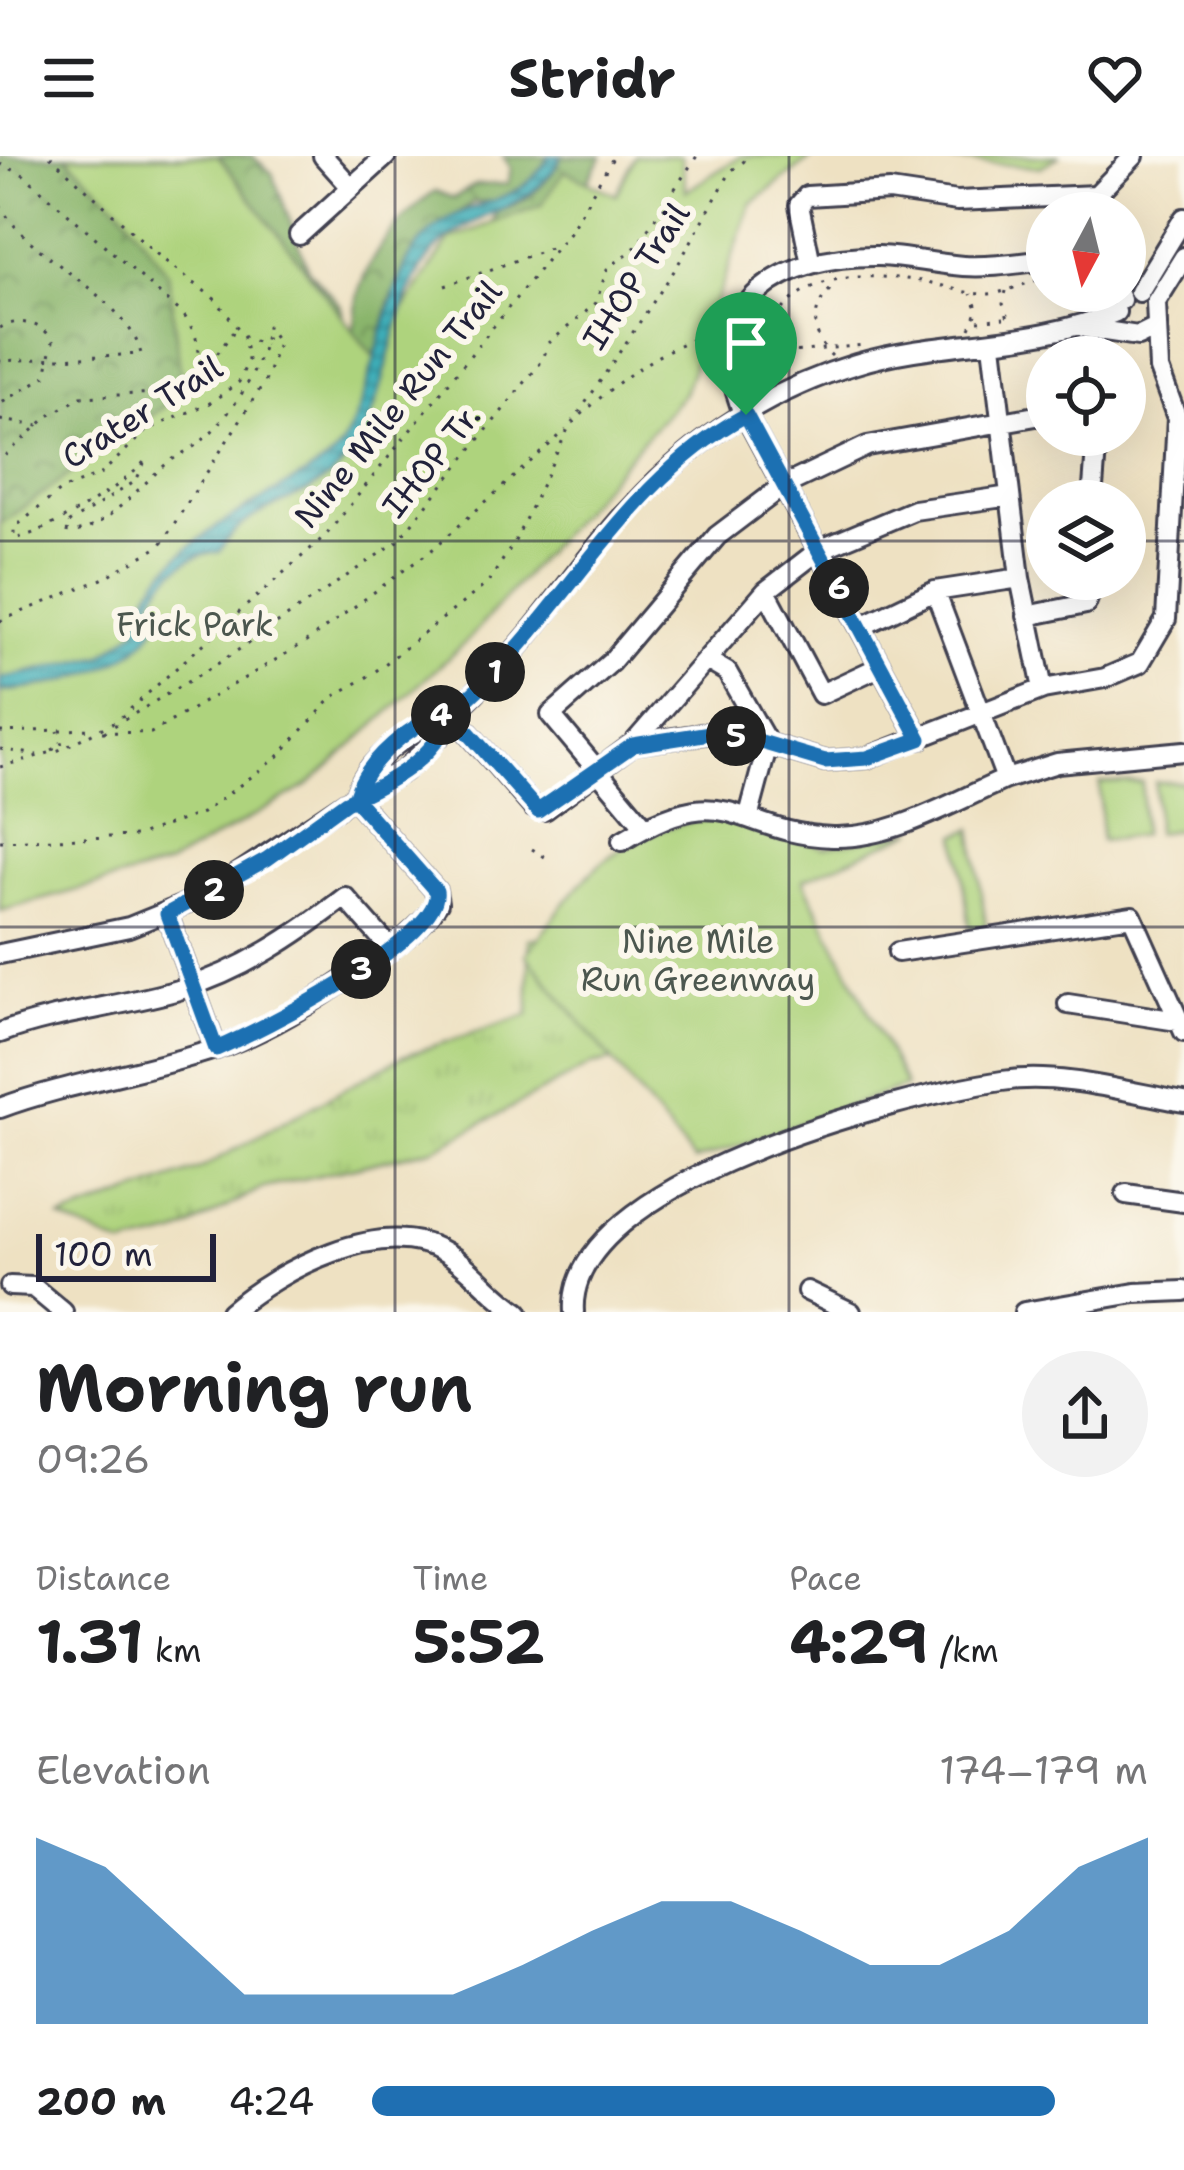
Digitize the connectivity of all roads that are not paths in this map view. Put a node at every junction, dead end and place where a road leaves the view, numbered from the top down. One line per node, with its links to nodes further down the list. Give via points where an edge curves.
1 (323, 156): 4 (street)
2 (386, 156): 4 (street)
3 (1134, 156): 9 (street, via 1096,195 807,196 799,205)
4 (350, 186): 6 (street)
5 (1184, 218): 10 (street)
6 (299, 236)
7 (1184, 257): 11 (street)
8 (1026, 262): 9 (street, via 966,266 881,256)
9 (811, 264): 20 (street, via 766,284 732,337 730,375)
10 (1146, 273)
11 (1146, 284)
12 (1146, 307): 16 (street, via 1159,316)
13 (1105, 312): 15 (street)
14 (1129, 312): 17 (street)
15 (1080, 328): 17 (street); 18 (street)
16 (1154, 328): 17 (street); 19 (street)
17 (1128, 333): 19 (street)
18 (992, 344): 20 (street, via 856,364); 22 (street)
19 (1159, 370): 26 (street, via 1177,418)
20 (751, 412): 23 (street); 36 (street, via 711,435 631,506 539,622)
21 (1026, 417): 22 (street)
22 (1001, 421): 23 (street, via 867,446); 24 (street)
23 (783, 486): 25 (street); 42 (street, via 717,536 611,662 551,715)
24 (1010, 496): 25 (street, via 914,510); 27 (street)
25 (819, 550): 28 (street); 32 (street)
26 (1176, 562): 35 (street, via 1166,619 1140,663)
27 (1020, 578): 29 (street); 31 (street)
28 (766, 591): 33 (street); 34 (street, via 821,694)
29 (935, 591): 32 (street); 37 (street)
30 (1087, 600): 31 (street)
31 (1027, 616): 35 (street)
32 (860, 626): 34 (street)
33 (710, 662): 39 (street, via 727,672); 40 (street)
34 (881, 666): 38 (street)
35 (1042, 688): 37 (street)
36 (451, 713): 42 (street, via 538,811); 44 (street, via 426,752)
37 (978, 715): 38 (street); 43 (street)
38 (920, 739): 39 (street, via 867,758 825,761)
39 (768, 744): 40 (street, via 710,733); 45 (street)
40 (633, 745): 42 (street)
41 (1184, 751): 43 (street, via 1057,763)
42 (600, 770): 46 (street)
43 (1006, 779): 45 (street, via 883,832 832,837)
44 (355, 799): 48 (street); 49 (street, via 436,891 434,910)
45 (748, 815): 46 (street, via 699,808)
46 (645, 827): 47 (street)
47 (622, 842)
48 (167, 914): 51 (street); 52 (street)
49 (391, 949): 52 (street, via 344,897 304,929); 56 (street, via 289,1015)
50 (898, 952): 54 (street, via 1132,916)
51 (0, 954)
52 (193, 985): 55 (street); 56 (street)
53 (1068, 1004): 54 (street)
54 (1182, 1024)
55 (0, 1034)
56 (216, 1049): 58 (street)
57 (1184, 1102): 67 (street, via 1005,1080 820,1130 655,1198 592,1254 579,1275)
58 (0, 1108)
59 (1126, 1194): 60 (street)
60 (1184, 1202)
61 (10, 1286): 64 (street, via 34,1287)
62 (807, 1291): 68 (street)
63 (1184, 1292): 69 (street)
64 (63, 1312)
65 (230, 1312): 66 (street, via 297,1264 396,1240 447,1252)
66 (518, 1312)
67 (574, 1312)
68 (850, 1312)
69 (1024, 1312)

